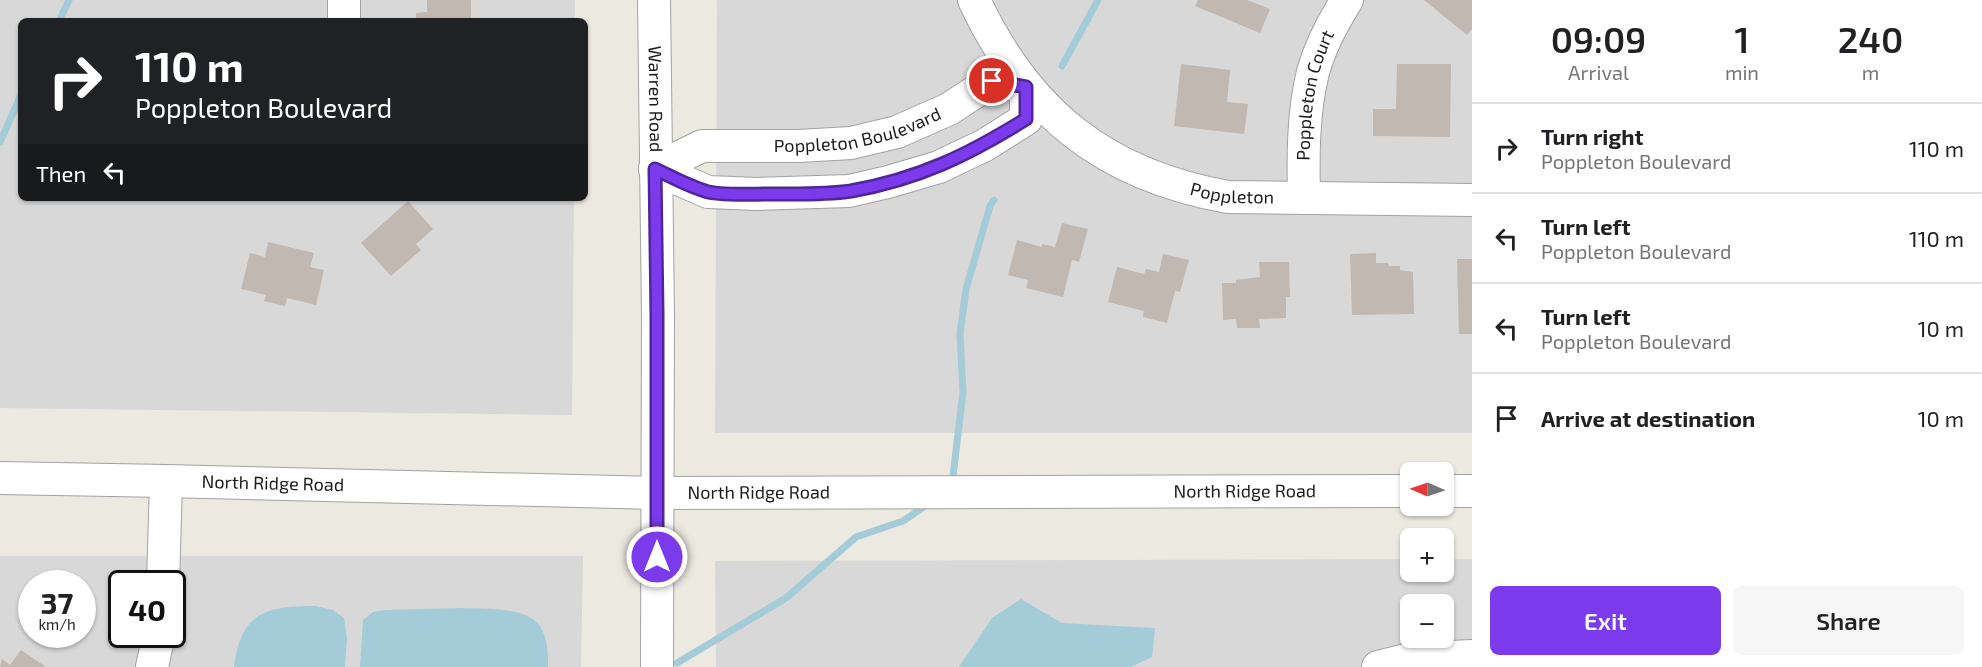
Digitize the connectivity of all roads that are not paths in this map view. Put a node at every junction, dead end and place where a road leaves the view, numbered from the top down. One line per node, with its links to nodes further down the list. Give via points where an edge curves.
1 (345, 0): 5 (street)
2 (654, 0): 7 (street, Warren Road)
3 (974, 0): 6 (street, Poppleton, via 988,32)
4 (1347, 0): 8 (street, Poppleton Court, via 1313,72 1303,151)
5 (344, 18)
6 (1026, 87): 7 (street, Poppleton Boulevard, via 992,81 949,109 897,132 851,143 702,146); 7 (street, via 1026,119 985,145 939,167 849,191 708,192); 8 (street, Poppleton, via 1070,130 1101,152 1165,182 1228,197)
7 (655, 169): 15 (street, Warren Road)
8 (1304, 198): 9 (street, Poppleton)
9 (1472, 200)
10 (0, 478): 11 (street, North Ridge Road)
11 (166, 481): 15 (street, North Ridge Road); 16 (street)
12 (1400, 491): 15 (street, North Ridge Road)
13 (1454, 491): 14 (street)
14 (1472, 491)
15 (657, 493): 20 (street, Warren Road)
16 (163, 570)
17 (156, 648): 19 (street)
18 (1472, 656): 21 (street, via 1410,659)
19 (152, 667)
20 (657, 667)
21 (1378, 667)

